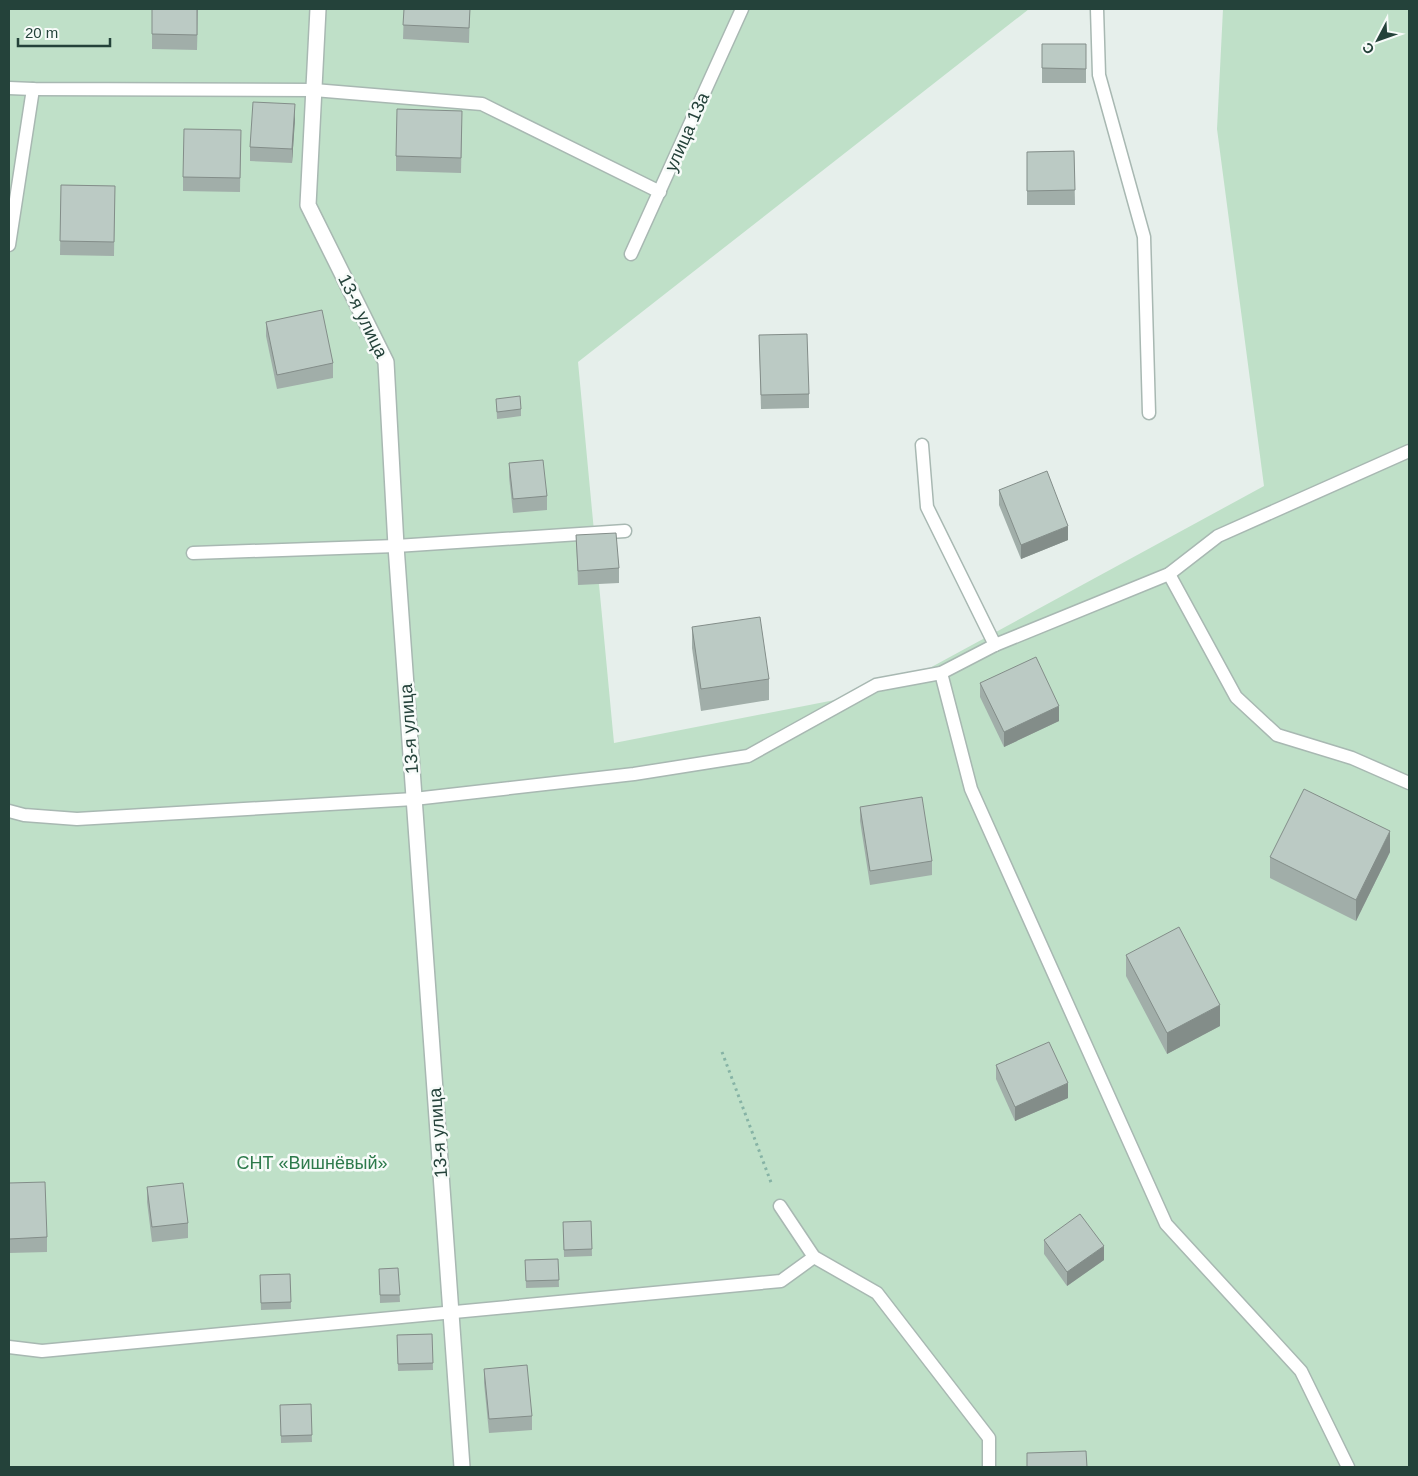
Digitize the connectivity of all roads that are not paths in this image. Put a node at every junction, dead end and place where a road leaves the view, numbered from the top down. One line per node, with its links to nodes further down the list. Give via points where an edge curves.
1 (318, 9): 6 (street, 13-я улица)
2 (742, 9): 7 (lane, улица 13а)
3 (1097, 9): 10 (lane, via 1099,76 1144,236)
4 (9, 88): 5 (lane)
5 (34, 89): 6 (lane); 8 (lane)
6 (314, 90): 7 (lane, via 482,104); 14 (street, 13-я улица, via 308,205 386,362)
7 (660, 192): 9 (lane, улица 13а)
8 (9, 245)
9 (631, 254)
10 (1149, 413)
11 (922, 445): 17 (lane, via 927,507)
12 (1409, 451): 16 (lane, via 1218,536)
13 (625, 531): 14 (lane)
14 (396, 546): 15 (lane); 20 (street, 13-я улица)
15 (193, 553)
16 (1169, 574): 17 (lane); 19 (lane, via 1236,697 1277,735 1352,758)
17 (995, 645): 18 (lane)
18 (941, 672): 20 (lane, via 876,685 748,756 634,774); 28 (lane, via 972,789 1166,1224 1301,1371)
19 (1409, 783)
20 (414, 799): 21 (lane, via 77,819); 24 (street, 13-я улица)
21 (9, 811)
22 (780, 1206): 23 (lane)
23 (814, 1257): 24 (lane, via 781,1281); 27 (lane, via 877,1293 989,1438)
24 (451, 1313): 25 (lane, via 42,1351); 26 (street, 13-я улица)
25 (9, 1347)
26 (462, 1467)
27 (989, 1467)
28 (1348, 1467)

